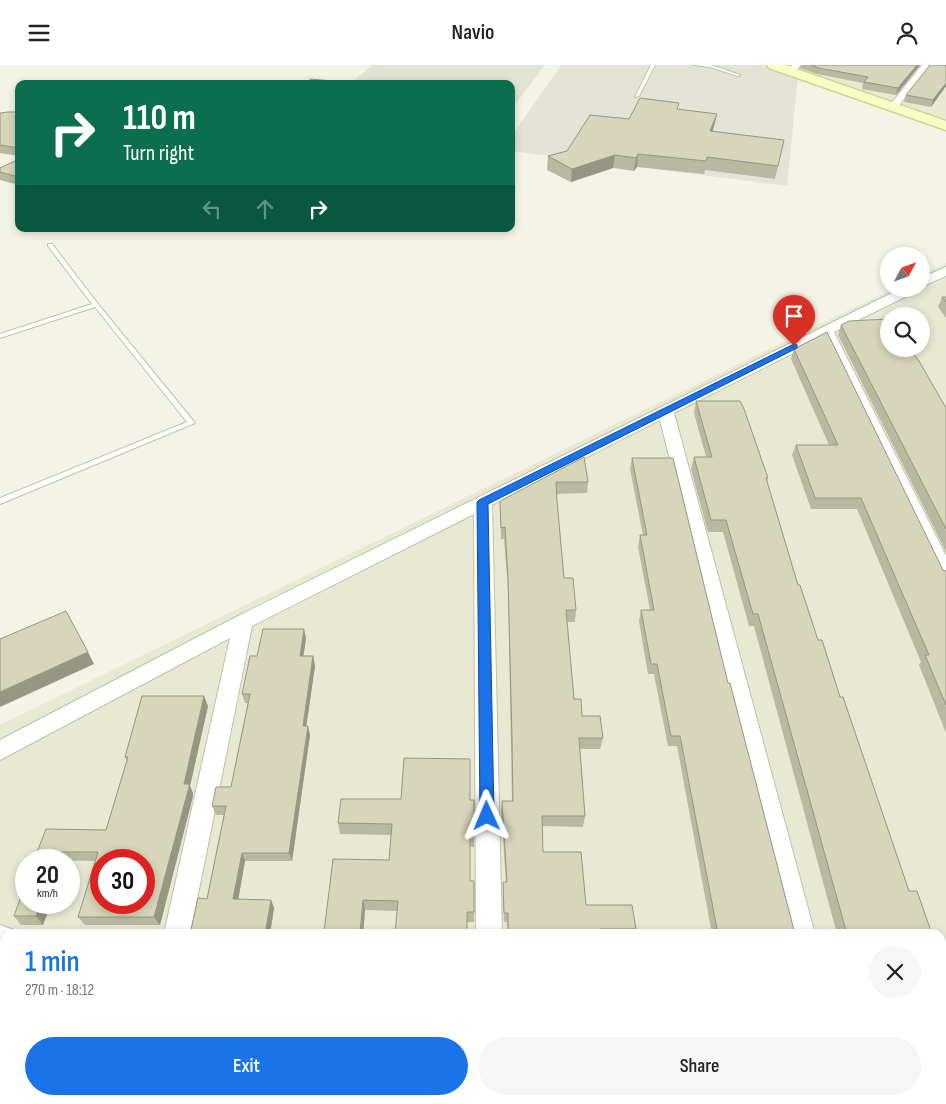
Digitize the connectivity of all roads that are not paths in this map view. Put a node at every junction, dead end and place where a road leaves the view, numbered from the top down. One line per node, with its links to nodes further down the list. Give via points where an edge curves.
1 (653, 65): 7 (lane)
2 (696, 65): 6 (lane)
3 (773, 65): 5 (street)
4 (927, 65): 8 (street)
5 (793, 68): 8 (street)
6 (738, 75)
7 (636, 97)
8 (893, 107): 9 (street)
9 (946, 126)
10 (50, 245): 14 (lane)
11 (946, 271): 12 (street)
12 (930, 279)
13 (894, 297): 15 (street)
14 (96, 305): 16 (lane); 18 (lane, via 191,423)
15 (826, 330): 17 (street); 20 (street)
16 (0, 336)
17 (665, 410): 19 (street); 25 (street)
18 (0, 501)
19 (483, 502): 21 (street); 24 (street)
20 (946, 575)
21 (243, 622): 22 (street); 23 (street)
22 (0, 751)
23 (178, 929)
24 (489, 929)
25 (801, 929)

